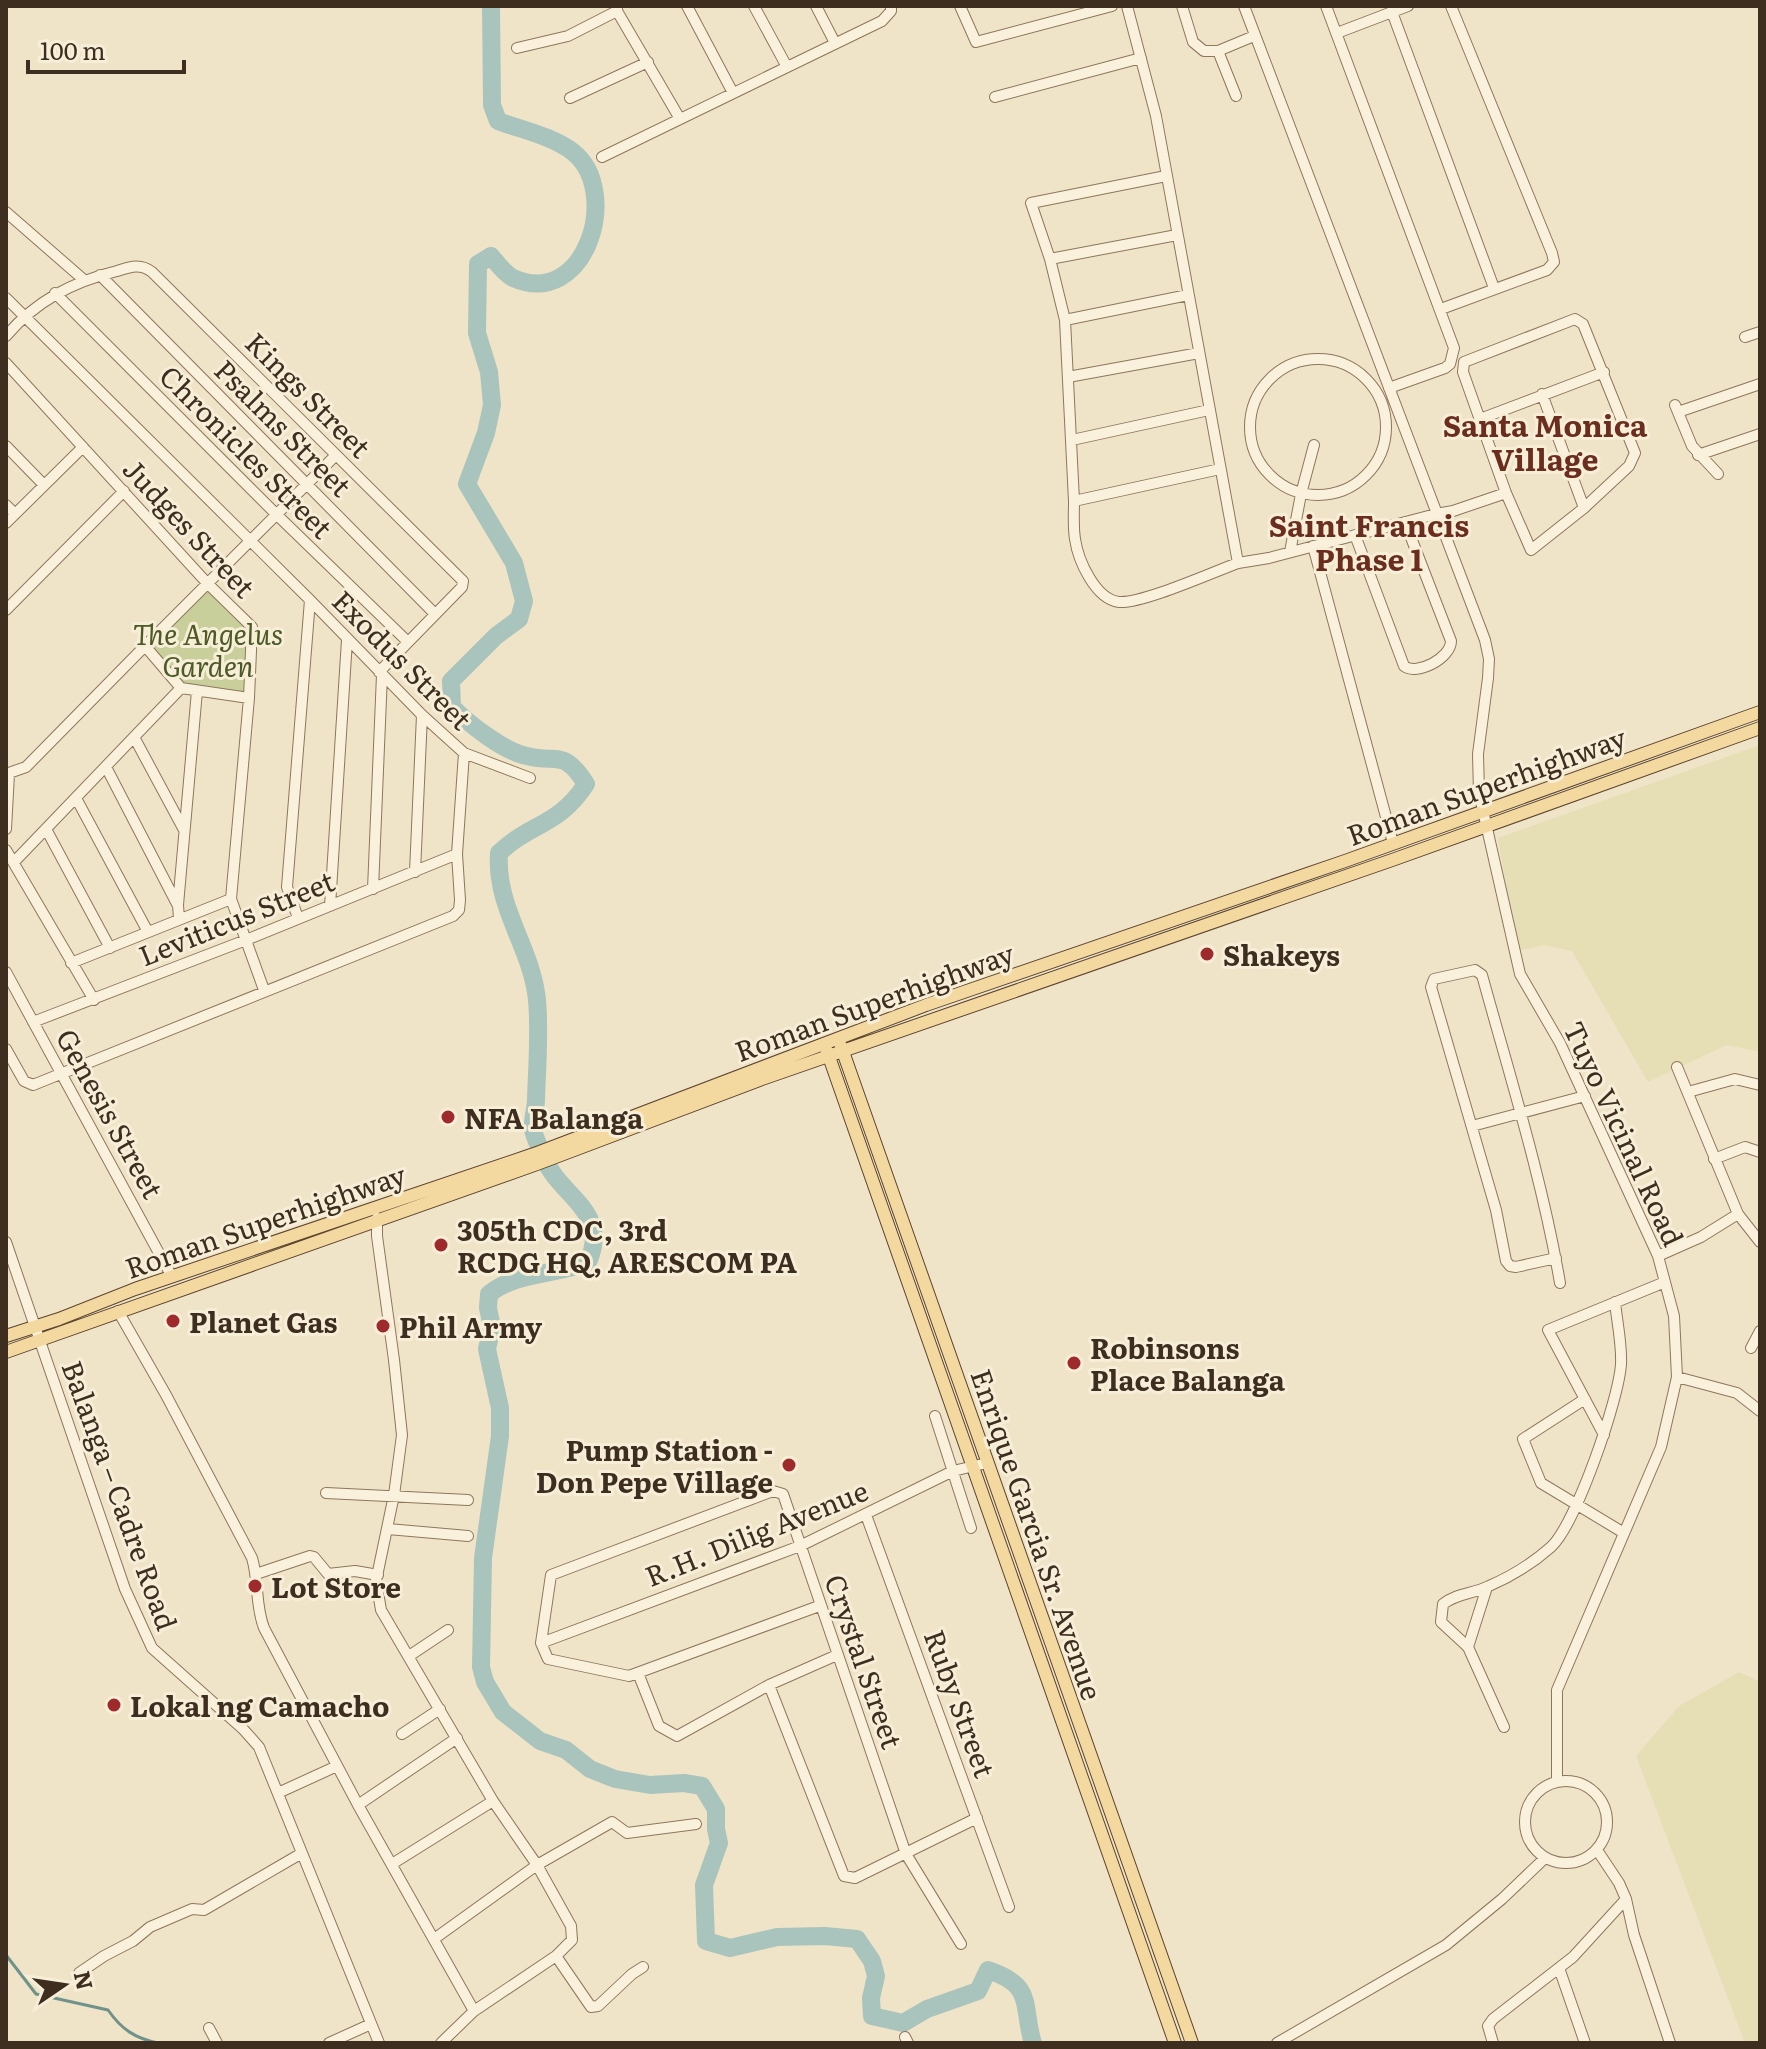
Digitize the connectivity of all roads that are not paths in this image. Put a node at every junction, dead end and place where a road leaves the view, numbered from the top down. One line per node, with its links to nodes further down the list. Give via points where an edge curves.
1 (687, 6): 23 (street)
2 (754, 6): 22 (street)
3 (816, 6): 17 (street)
4 (891, 6): 17 (street, via 887,18)
5 (960, 6): 6 (street, via 976,42)
6 (1112, 6)
7 (1127, 6): 20 (street)
8 (1182, 6): 19 (street, via 1195,46)
9 (1244, 6): 16 (street, Tuyo Vicinal Road)
10 (1326, 6): 15 (street)
11 (1408, 6): 14 (street)
12 (1451, 6): 35 (street, via 1554,262 1547,270)
13 (617, 8): 18 (street, via 568,36); 21 (street)
14 (1392, 12): 15 (street); 35 (street)
15 (1337, 33): 39 (street)
16 (1254, 36): 19 (street); 50 (street, Tuyo Vicinal Road)
17 (835, 43): 22 (street)
18 (517, 48)
19 (1218, 51): 24 (street)
20 (1141, 58): 25 (street); 29 (street)
21 (648, 62): 26 (street); 27 (street)
22 (787, 67): 23 (street)
23 (733, 93): 27 (street)
24 (1236, 96)
25 (995, 97)
26 (570, 98)
27 (680, 119): 28 (street)
28 (602, 157)
29 (1166, 176): 31 (street); 32 (street, via 1031,203)
30 (6, 212): 34 (street)
31 (1177, 235): 32 (street); 37 (street)
32 (1050, 259): 41 (street)
33 (100, 275): 34 (street, Kings Street); 59 (street, Kings Street, via 146,267); 63 (street, Psalms Street)
34 (84, 280): 36 (street, Kings Street)
35 (1494, 288): 39 (street)
36 (55, 293): 40 (street, Kings Street); 72 (street, Chronicles Street)
37 (1188, 295): 41 (street); 45 (street)
38 (6, 298): 40 (street, Exodus Street)
39 (1441, 309): 50 (street, via 1454,348 1450,364)
40 (24, 316): 43 (street, Kings Street); 77 (street, Exodus Street)
41 (1065, 320): 48 (street)
42 (1760, 332): 44 (street)
43 (6, 336)
44 (1745, 337)
45 (1199, 353): 48 (street); 52 (street)
46 (6, 363): 58 (street, Judges Street)
47 (1604, 372): 51 (street); 53 (street, via 1583,324 1575,319 1464,362); 70 (street, via 1635,453 1629,466)
48 (1068, 377): 55 (street)
49 (1760, 384): 60 (street, via 1676,409)
50 (1389, 388): 73 (street, Tuyo Vicinal Road)
51 (1542, 394): 53 (street); 70 (street)
52 (1209, 410): 55 (street); 61 (street)
53 (1480, 419): 66 (street)
54 (1760, 434): 60 (street)
55 (1072, 440): 68 (street)
56 (1314, 445): 67 (street)
57 (6, 446): 64 (street)
58 (83, 447): 64 (street); 65 (street, Judges Street)
59 (336, 455): 63 (street); 84 (street, Kings Street, via 463,581)
60 (1698, 455): 62 (street)
61 (1220, 469): 68 (street); 80 (street)
62 (1718, 474)
63 (306, 484): 72 (street); 84 (street, Psalms Street)
64 (44, 485): 71 (street)
65 (124, 491): 81 (street, Judges Street); 83 (street)
66 (1506, 493): 70 (street, via 1531,550); 73 (street)
67 (1301, 494): 67 (street, via 1278,483 1259,462 1250,435 1252,408 1265,383 1285,366 1310,358 1337,360 1359,371 1376,389 1386,414 1386,440 1376,465 1358,484 1332,495); 79 (street)
68 (1074, 501): 80 (street, via 1075,539 1084,567 1105,596 1117,602)
69 (6, 505): 71 (street)
70 (1584, 508)
71 (15, 514): 75 (street)
72 (276, 514): 77 (street); 86 (street, Chronicles Street)
73 (1436, 514): 74 (street); 101 (street, Tuyo Vicinal Road, via 1489,659 1478,754)
74 (1405, 522): 76 (street); 76 (street, via 1451,641 1448,653 1416,670 1404,666)
75 (6, 523)
76 (1355, 535): 78 (street)
77 (248, 540): 81 (street); 82 (street, Exodus Street)
78 (1313, 546): 79 (street); 106 (street)
79 (1290, 552): 80 (street)
80 (1238, 563)
81 (207, 583): 87 (street); 91 (street, Judges Street, via 252,627)
82 (310, 600): 85 (street, Exodus Street); 115 (street, via 287,887)
83 (6, 610)
84 (434, 613): 86 (street, Kings Street)
85 (347, 640): 88 (street, Exodus Street); 114 (street)
86 (407, 641): 88 (street, Kings Street)
87 (145, 646): 89 (street); 98 (street, via 26,767)
88 (380, 674): 93 (street, Exodus Street); 111 (street)
89 (181, 688): 90 (street); 95 (street)
90 (197, 691): 91 (street); 105 (street)
91 (249, 698): 112 (street, Judges Street)
92 (1760, 712): 101 (main road, Roman Superhighway)
93 (422, 715): 96 (street, Exodus Street); 110 (street)
94 (1760, 728): 102 (main road, Roman Superhighway)
95 (134, 737): 97 (street); 105 (street)
96 (464, 753): 99 (street); 108 (street, Exodus Street)
97 (106, 767): 100 (street); 113 (street)
98 (8, 774): 103 (street)
99 (530, 778)
100 (76, 798): 104 (street); 117 (street)
101 (1483, 811): 102 (street, Tuyo Vicinal Road); 106 (main road, Roman Superhighway)
102 (1487, 826): 125 (main road, Roman Superhighway); 132 (street, Tuyo Vicinal Road, via 1520,974)
103 (6, 829)
104 (46, 829): 109 (street); 119 (street)
105 (184, 830): 113 (street)
106 (1393, 843): 125 (main road, Roman Superhighway, via 926,1005)
107 (6, 850): 109 (street)
108 (457, 854): 110 (street, Leviticus Street); 122 (street, Exodus Street, via 460,900 453,916)
109 (15, 861): 120 (street)
110 (415, 872): 111 (street, Leviticus Street)
111 (373, 889): 114 (street, Leviticus Street)
112 (231, 899): 116 (street); 118 (street, Judges Street)
113 (178, 905): 116 (street)
114 (330, 906): 115 (street, Leviticus Street)
115 (298, 918): 118 (street, Leviticus Street)
116 (179, 919): 117 (street)
117 (148, 932): 119 (street)
118 (246, 940): 122 (street, Judges Street); 123 (street, Leviticus Street)
119 (110, 948): 120 (street)
120 (71, 963): 123 (street)
121 (6, 972): 124 (street, Genesis Street)
122 (264, 990): 129 (street, Exodus Street)
123 (94, 1000): 124 (street, Leviticus Street)
124 (33, 1022): 129 (street, Genesis Street)
125 (840, 1045): 127 (main road, Roman Superhighway); 160 (main road, Enrique Garcia Sr. Avenue)
126 (6, 1049): 129 (street, Exodus Street, via 28,1085)
127 (827, 1050): 136 (main road, Roman Superhighway); 161 (main road, Enrique Garcia Sr. Avenue)
128 (1677, 1067): 131 (street)
129 (63, 1075): 144 (street, Genesis Street)
130 (1760, 1085): 131 (street, via 1735,1079)
131 (1688, 1092): 137 (street)
132 (1585, 1096): 133 (street); 142 (street, Tuyo Vicinal Road)
133 (1520, 1114): 134 (street); 134 (street, via 1482,975 1475,970 1434,979 1431,987); 143 (street)
134 (1472, 1126): 143 (street, via 1506,1261 1516,1267)
135 (1760, 1152): 137 (street, via 1745,1147)
136 (535, 1159): 139 (main road, Roman Superhighway); 144 (main road, Roman Superhighway)
137 (1714, 1159): 138 (street)
138 (1738, 1214): 141 (street); 142 (street)
139 (377, 1218): 148 (main road, Roman Superhighway); 164 (street, via 402,1435)
140 (6, 1242): 149 (street, Balanga – Cadre Road)
141 (1760, 1242)
142 (1658, 1256): 145 (street, Tuyo Vicinal Road)
143 (1556, 1258): 146 (street)
144 (172, 1277): 149 (main road, Roman Superhighway)
145 (1665, 1282): 147 (street); 155 (street, Tuyo Vicinal Road, via 1674,1316)
146 (1560, 1283)
147 (1615, 1302): 156 (street, via 1548,1330); 159 (street, via 1621,1363)
148 (118, 1311): 152 (main road, Roman Superhighway); 173 (street)
149 (35, 1327): 151 (main road, Roman Superhighway); 152 (street, Balanga – Cadre Road)
150 (1760, 1331): 153 (street)
151 (6, 1336)
152 (39, 1341): 154 (main road, Roman Superhighway); 190 (street, Balanga – Cadre Road, via 147,1640 258,1744)
153 (1751, 1348)
154 (6, 1352)
155 (1677, 1377): 157 (street, via 1737,1393); 170 (street, Tuyo Vicinal Road, via 1661,1447)
156 (1585, 1399): 159 (street); 166 (street, via 1523,1439 1541,1483)
157 (1760, 1411)
158 (935, 1416): 162 (street)
159 (1604, 1435): 166 (street)
160 (987, 1463): 161 (street, R.H. Dilig Avenue); 217 (main road, Enrique Garcia Sr. Avenue)
161 (971, 1466): 162 (street, R.H. Dilig Avenue); 216 (main road, Enrique Garcia Sr. Avenue)
162 (953, 1471): 167 (street, R.H. Dilig Avenue); 168 (street)
163 (326, 1493): 164 (street)
164 (394, 1495): 165 (street); 169 (street)
165 (468, 1500)
166 (1576, 1504): 170 (street); 175 (street, via 1553,1545)
167 (866, 1515): 172 (street, R.H. Dilig Avenue); 193 (street, Ruby Street)
168 (971, 1528)
169 (388, 1529): 171 (street); 174 (street)
170 (1624, 1533): 189 (street, Tuyo Vicinal Road, via 1557,1690)
171 (468, 1536)
172 (800, 1546): 176 (street, Crystal Street); 178 (street, R.H. Dilig Avenue); 178 (street, Crystal Street, via 783,1494 773,1491 551,1575)
173 (256, 1574): 174 (street, via 310,1556 328,1574); 188 (street, via 264,1628)
174 (378, 1575): 181 (street, via 381,1610)
175 (1487, 1587): 179 (street); 179 (street, via 1443,1604 1441,1622)
176 (819, 1606): 180 (street, Crystal Street); 182 (street)
177 (448, 1630): 181 (street)
178 (541, 1643): 182 (street, via 548,1659 624,1676)
179 (1468, 1647): 185 (street)
180 (837, 1655): 183 (street); 197 (street, Crystal Street)
181 (409, 1656): 184 (street)
182 (638, 1673): 183 (street, via 659,1726 677,1736)
183 (769, 1685): 197 (street, via 844,1876)
184 (440, 1709): 186 (street); 187 (street)
185 (1504, 1727)
186 (402, 1734)
187 (457, 1738): 191 (street); 192 (street)
188 (337, 1766): 190 (street); 192 (street)
189 (1557, 1781): 195 (street, via 1583,1783 1602,1801 1608,1827); 198 (street, via 1536,1793 1525,1815 1529,1840)
190 (278, 1793): 196 (street, Balanga – Cadre Road)
191 (493, 1801): 199 (street); 200 (street)
192 (358, 1805): 199 (street)
193 (977, 1818): 197 (street); 202 (street, Ruby Street)
194 (696, 1824): 200 (street, via 627,1833 612,1822)
195 (1597, 1850): 198 (street, via 1567,1864); 201 (street)
196 (302, 1853): 208 (street, via 204,1910 192,1909 150,1927); 210 (street, Balanga – Cadre Road)
197 (906, 1854): 204 (street, Crystal Street)
198 (1545, 1858): 218 (street, via 1446,1945)
199 (392, 1864): 203 (street)
200 (537, 1865): 203 (street); 205 (street, via 573,1931 572,1940)
201 (1626, 1899): 207 (street); 221 (street)
202 (1009, 1907)
203 (434, 1939): 209 (street)
204 (961, 1944)
205 (556, 1956): 206 (street, via 591,2007); 209 (street)
206 (643, 1967)
207 (1559, 1968): 219 (street, via 1493,2019 1488,2026); 220 (street)
208 (79, 1973)
209 (474, 2011): 215 (street)
210 (371, 2024): 213 (street); 214 (street, Balanga – Cadre Road)
211 (209, 2028): 212 (street)
212 (217, 2043)
213 (329, 2043)
214 (379, 2043)
215 (441, 2043)
216 (1175, 2043)
217 (1192, 2043)
218 (1277, 2043)
219 (1493, 2043)
220 (1585, 2043)
221 (1670, 2043)

